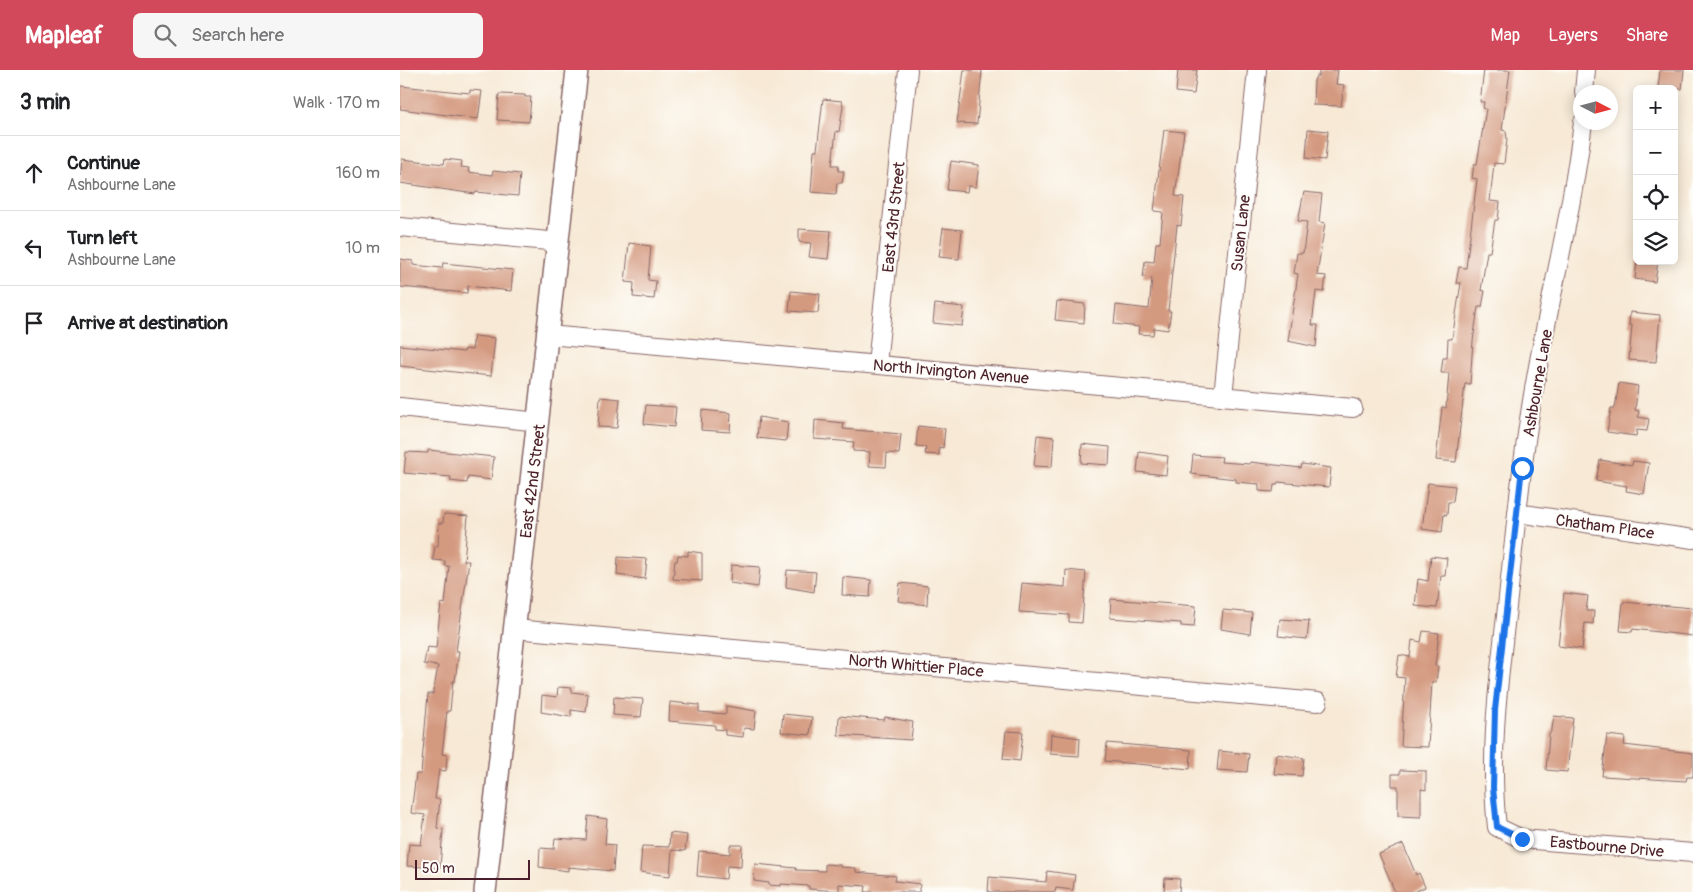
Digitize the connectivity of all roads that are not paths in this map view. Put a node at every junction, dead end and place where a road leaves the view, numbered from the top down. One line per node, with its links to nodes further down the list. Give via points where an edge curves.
1 (577, 70): 8 (street, East 42nd Street)
2 (908, 70): 10 (street, East 43rd Street)
3 (1257, 70): 11 (street, Susan Lane)
4 (1586, 70): 5 (street)
5 (1585, 85)
6 (1582, 130): 15 (street, Ashbourne Lane, via 1570,212 1537,373)
7 (400, 227): 8 (street)
8 (559, 242): 9 (street, East 42nd Street)
9 (548, 335): 10 (street, North Irvington Avenue); 14 (street, East 42nd Street)
10 (877, 364): 11 (street, North Irvington Avenue)
11 (1223, 396): 13 (street, North Irvington Avenue)
12 (400, 407): 14 (street)
13 (1353, 408)
14 (539, 422): 17 (street, East 42nd Street)
15 (1517, 513): 16 (street, Chatham Place); 19 (street, Ashbourne Lane, via 1495,710 1493,788 1497,827)
16 (1693, 539)
17 (515, 629): 18 (street, North Whittier Place); 21 (street, East 42nd Street)
18 (1318, 702)
19 (1522, 839): 20 (street, Eastbourne Drive)
20 (1693, 853)
21 (485, 892)

